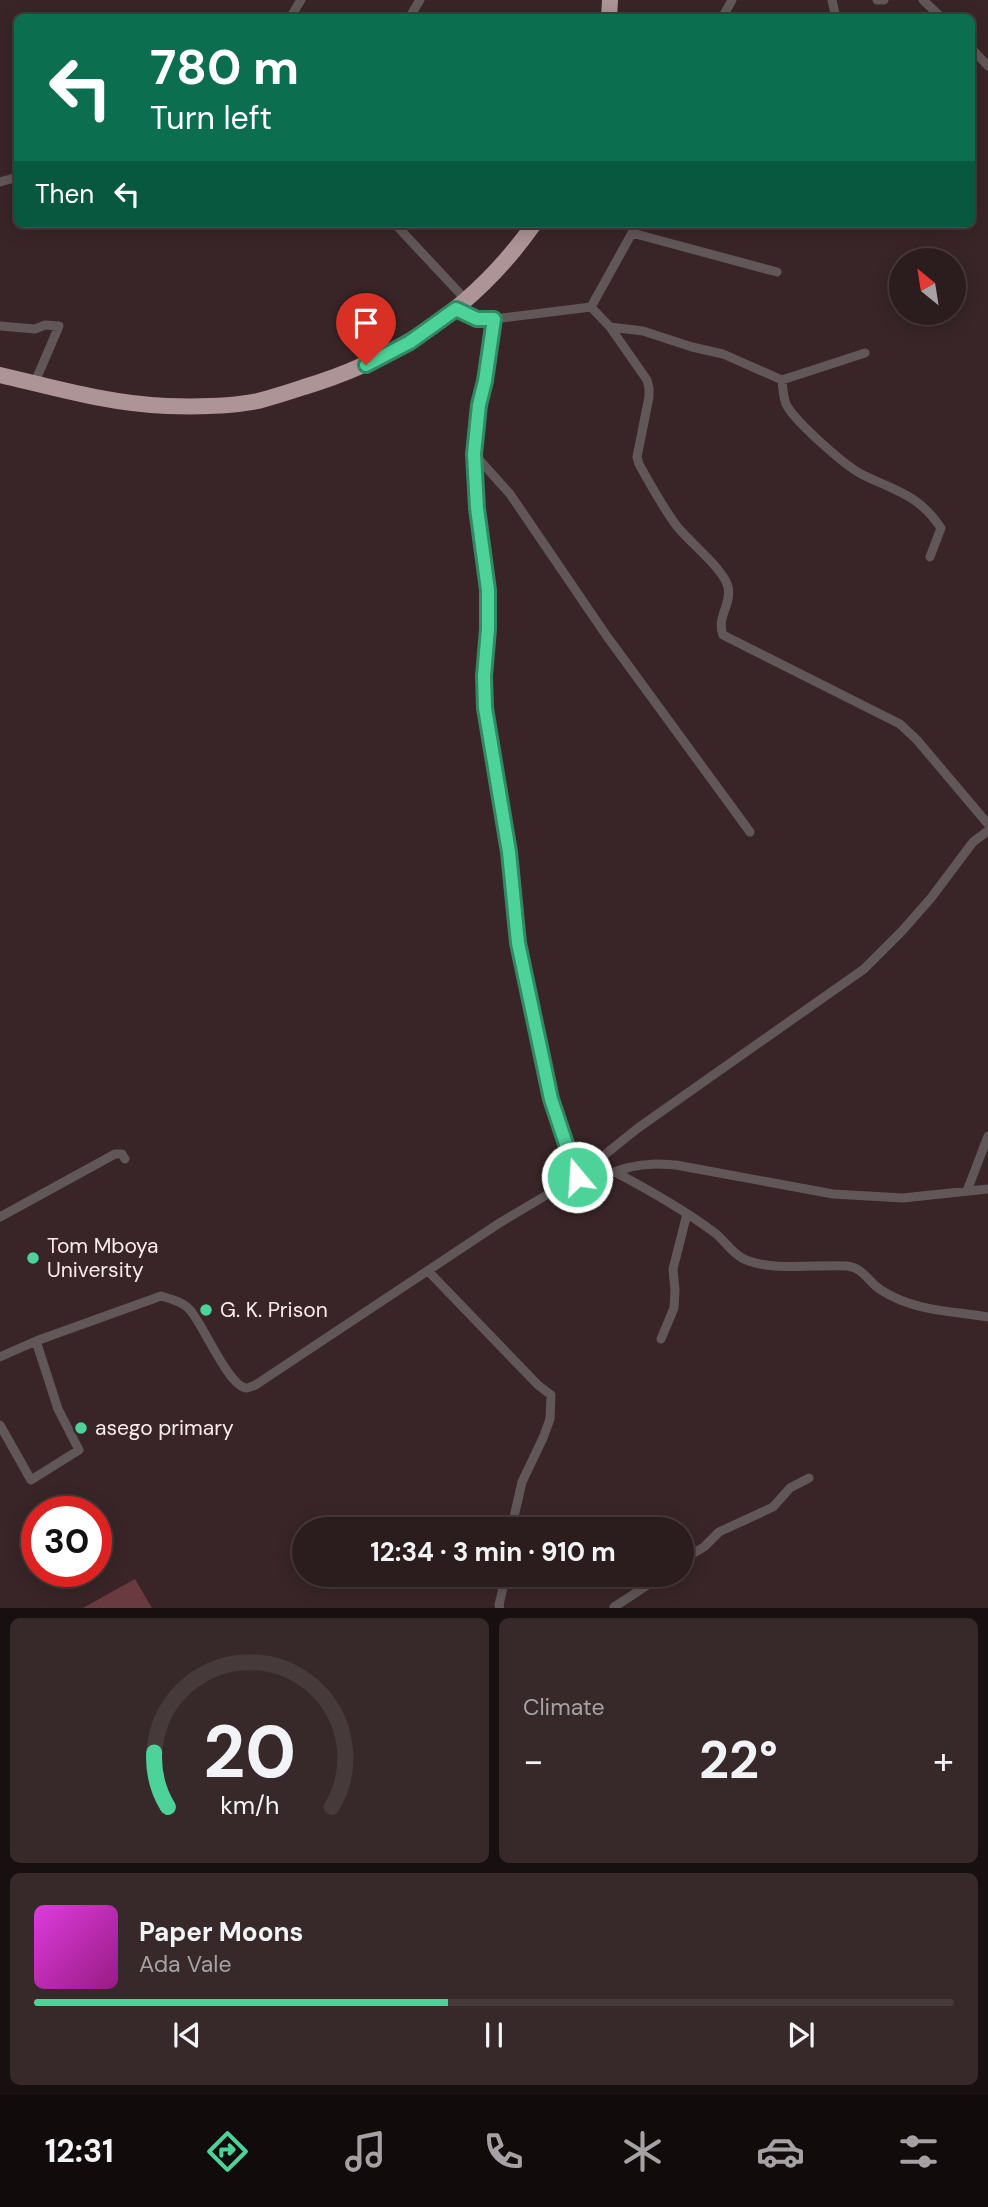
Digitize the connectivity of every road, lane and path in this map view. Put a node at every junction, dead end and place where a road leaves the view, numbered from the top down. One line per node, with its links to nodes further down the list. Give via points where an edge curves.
1 (877, 0): 2 (street)
2 (884, 0)
3 (923, 0): 4 (street)
4 (938, 14)
5 (975, 52): 6 (street)
6 (988, 66)
7 (398, 228): 11 (street)
8 (531, 228): 11 (highway)
9 (633, 229): 10 (street); 12 (street)
10 (777, 272)
11 (461, 305): 13 (street, via 477,319); 19 (highway, via 410,342 366,365 258,401 167,406)
12 (591, 307): 13 (street); 15 (street)
13 (494, 319): 20 (street)
14 (0, 326): 19 (street, via 59,326)
15 (610, 327): 18 (street, via 643,331 723,354); 22 (street, via 649,388 639,464 677,526 728,587 720,620 723,635 900,724)
16 (865, 353): 18 (street)
17 (0, 375): 19 (highway)
18 (782, 380): 21 (street, via 786,405 825,445 859,473 913,497 933,517 941,528)
19 (35, 382)
20 (474, 454): 24 (street, via 510,494); 28 (street, via 488,590 485,708 509,852 518,943 551,1099)
21 (930, 557)
22 (988, 824)
23 (988, 831): 28 (street, via 972,842 931,898 864,969 638,1128)
24 (750, 832)
25 (988, 1136): 30 (street)
26 (125, 1158): 32 (street, via 115,1154)
27 (615, 1172): 28 (street); 30 (street, via 650,1163 676,1165 807,1191 869,1197); 31 (street)
28 (577, 1177): 33 (street)
29 (988, 1189): 30 (street)
30 (967, 1191)
31 (687, 1214): 34 (street, via 742,1258 794,1267 849,1266 896,1298 927,1308); 35 (street, via 673,1269 674,1308)
32 (0, 1217)
33 (428, 1271): 36 (street, via 247,1388 228,1371 189,1308 161,1296); 40 (street, via 551,1395 550,1419 522,1482)
34 (988, 1317)
35 (661, 1339)
36 (36, 1341): 37 (street); 38 (street, via 58,1409 79,1450 31,1480)
37 (0, 1357)
38 (0, 1425)
39 (809, 1478): 41 (street, via 790,1488 773,1507 719,1532)
40 (514, 1517)
41 (694, 1553)
42 (503, 1587): 44 (street)
43 (646, 1587): 45 (street)
44 (500, 1608)
45 (616, 1608)

